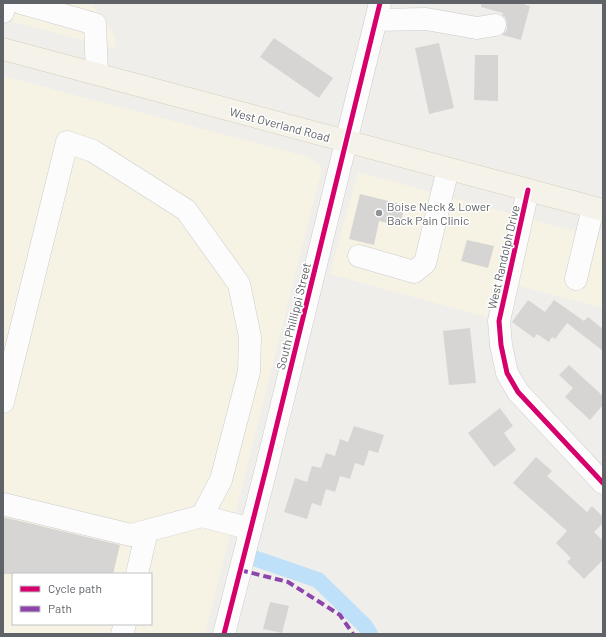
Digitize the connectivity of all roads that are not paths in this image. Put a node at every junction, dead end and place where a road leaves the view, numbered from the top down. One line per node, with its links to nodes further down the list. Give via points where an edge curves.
1 (6, 3): 4 (street)
2 (21, 3): 7 (street, via 95,24)
3 (378, 11): 5 (street, via 477,28); 8 (street, South Phillippi Street)
4 (3, 12)
5 (495, 25)
6 (3, 49): 7 (main road, West Overland Road)
7 (97, 74): 8 (main road, West Overland Road)
8 (346, 142): 9 (main road, West Overland Road); 18 (street, South Phillippi Street)
9 (448, 169): 10 (main road, West Overland Road); 12 (street, via 425,263 414,272)
10 (528, 190): 11 (main road, West Overland Road); 15 (street, West Randolph Drive, via 499,321 507,373 518,392)
11 (598, 209): 13 (street)
12 (359, 256)
13 (576, 279)
14 (3, 402): 17 (street, via 67,142 93,151 186,210 239,284 250,337 249,372 221,480)
15 (603, 483)
16 (3, 504): 19 (street, via 130,535)
17 (202, 516): 18 (street); 19 (street)
18 (251, 529): 21 (street, South Phillippi Street)
19 (148, 531): 20 (street)
20 (137, 573)
21 (224, 634)

